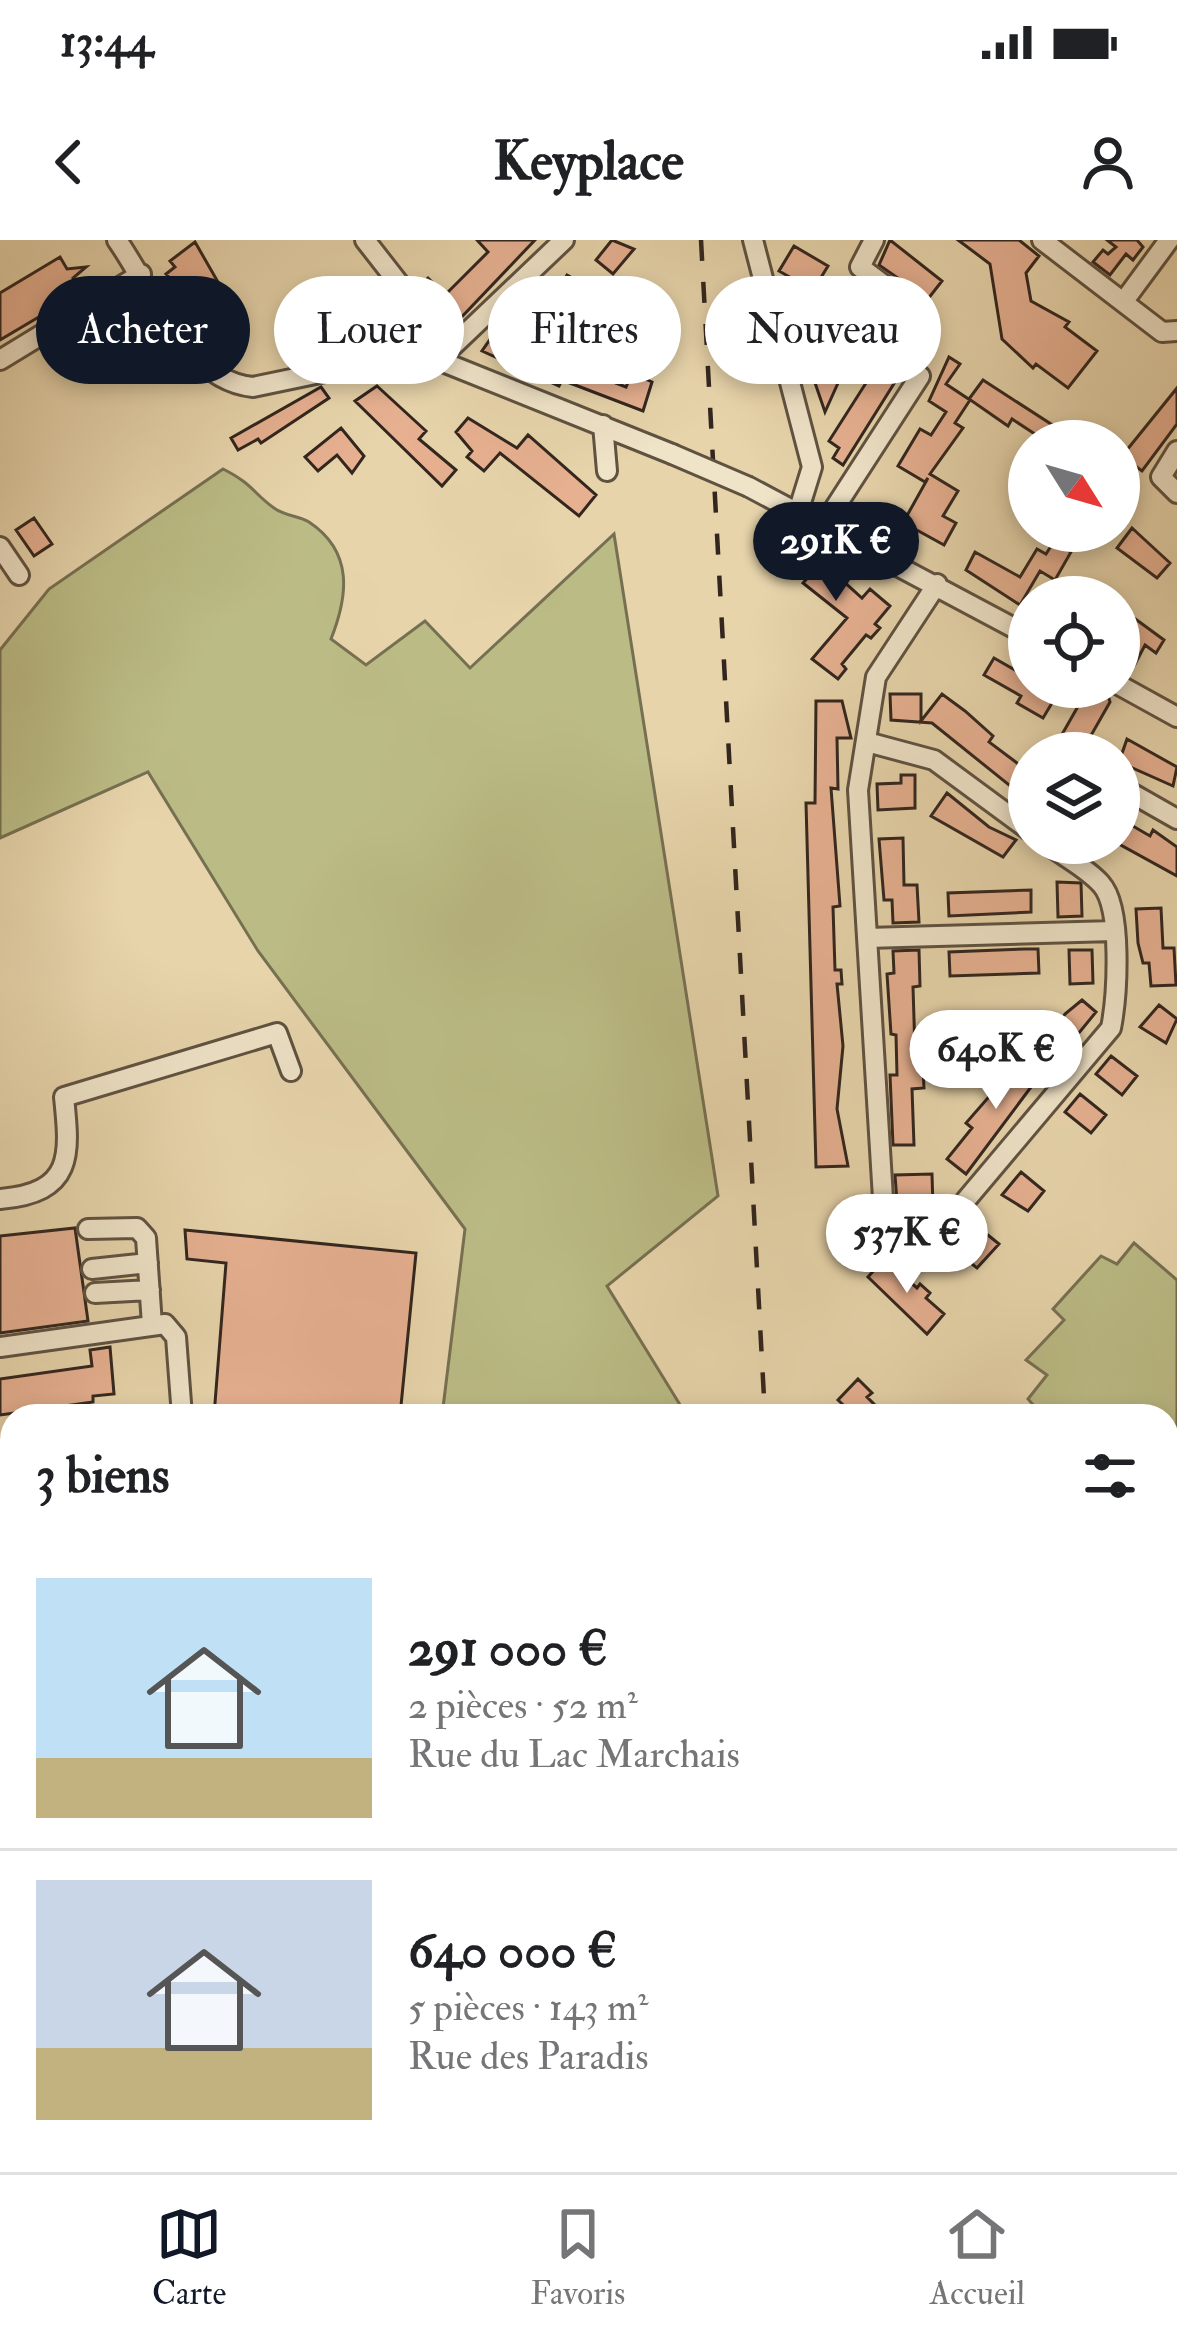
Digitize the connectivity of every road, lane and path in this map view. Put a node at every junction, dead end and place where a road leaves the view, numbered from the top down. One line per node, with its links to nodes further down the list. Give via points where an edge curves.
1 (117, 240): 8 (street)
2 (365, 240): 9 (street)
3 (564, 240): 13 (street)
4 (754, 240): 22 (street, via 812,467)
5 (874, 240): 10 (street, via 860,266)
6 (1042, 240): 11 (street)
7 (1169, 240): 11 (street)
8 (141, 274): 14 (street); 16 (street, via 211,374 231,385)
9 (393, 276)
10 (873, 276)
11 (1124, 301): 12 (street, via 1162,332)
12 (1177, 331)
13 (464, 335)
14 (0, 360)
15 (464, 370): 18 (street)
16 (274, 383)
17 (915, 384): 23 (street)
18 (603, 424): 20 (street); 22 (street, bridge)
19 (1177, 451): 21 (street, via 1161,478)
20 (607, 471)
21 (1177, 493)
22 (799, 509): 23 (street)
23 (825, 523): 26 (street)
24 (0, 547): 25 (street)
25 (19, 575)
26 (937, 584): 27 (street); 30 (street, via 876,677)
27 (1008, 624)
28 (1140, 697): 29 (street)
29 (1177, 717)
30 (867, 742): 32 (street, via 934,760); 36 (street, via 858,790)
31 (1140, 798): 33 (street)
32 (1008, 815)
33 (1177, 819)
34 (1077, 864): 35 (street, via 1102,885)
35 (1113, 931): 36 (street); 36 (street, via 1118,997 1111,1028 934,1238 885,1231)
36 (867, 938)
37 (291, 1071): 38 (street, via 278,1033 64,1097 64,1168 40,1187)
38 (0, 1199)
39 (88, 1229): 40 (street, via 136,1228 146,1238)
40 (148, 1263): 41 (street); 42 (street)
41 (92, 1269)
42 (150, 1290): 43 (street); 44 (street)
43 (95, 1293)
44 (152, 1325): 45 (street); 46 (street, via 170,1327 176,1337)
45 (0, 1347)
46 (181, 1404)

